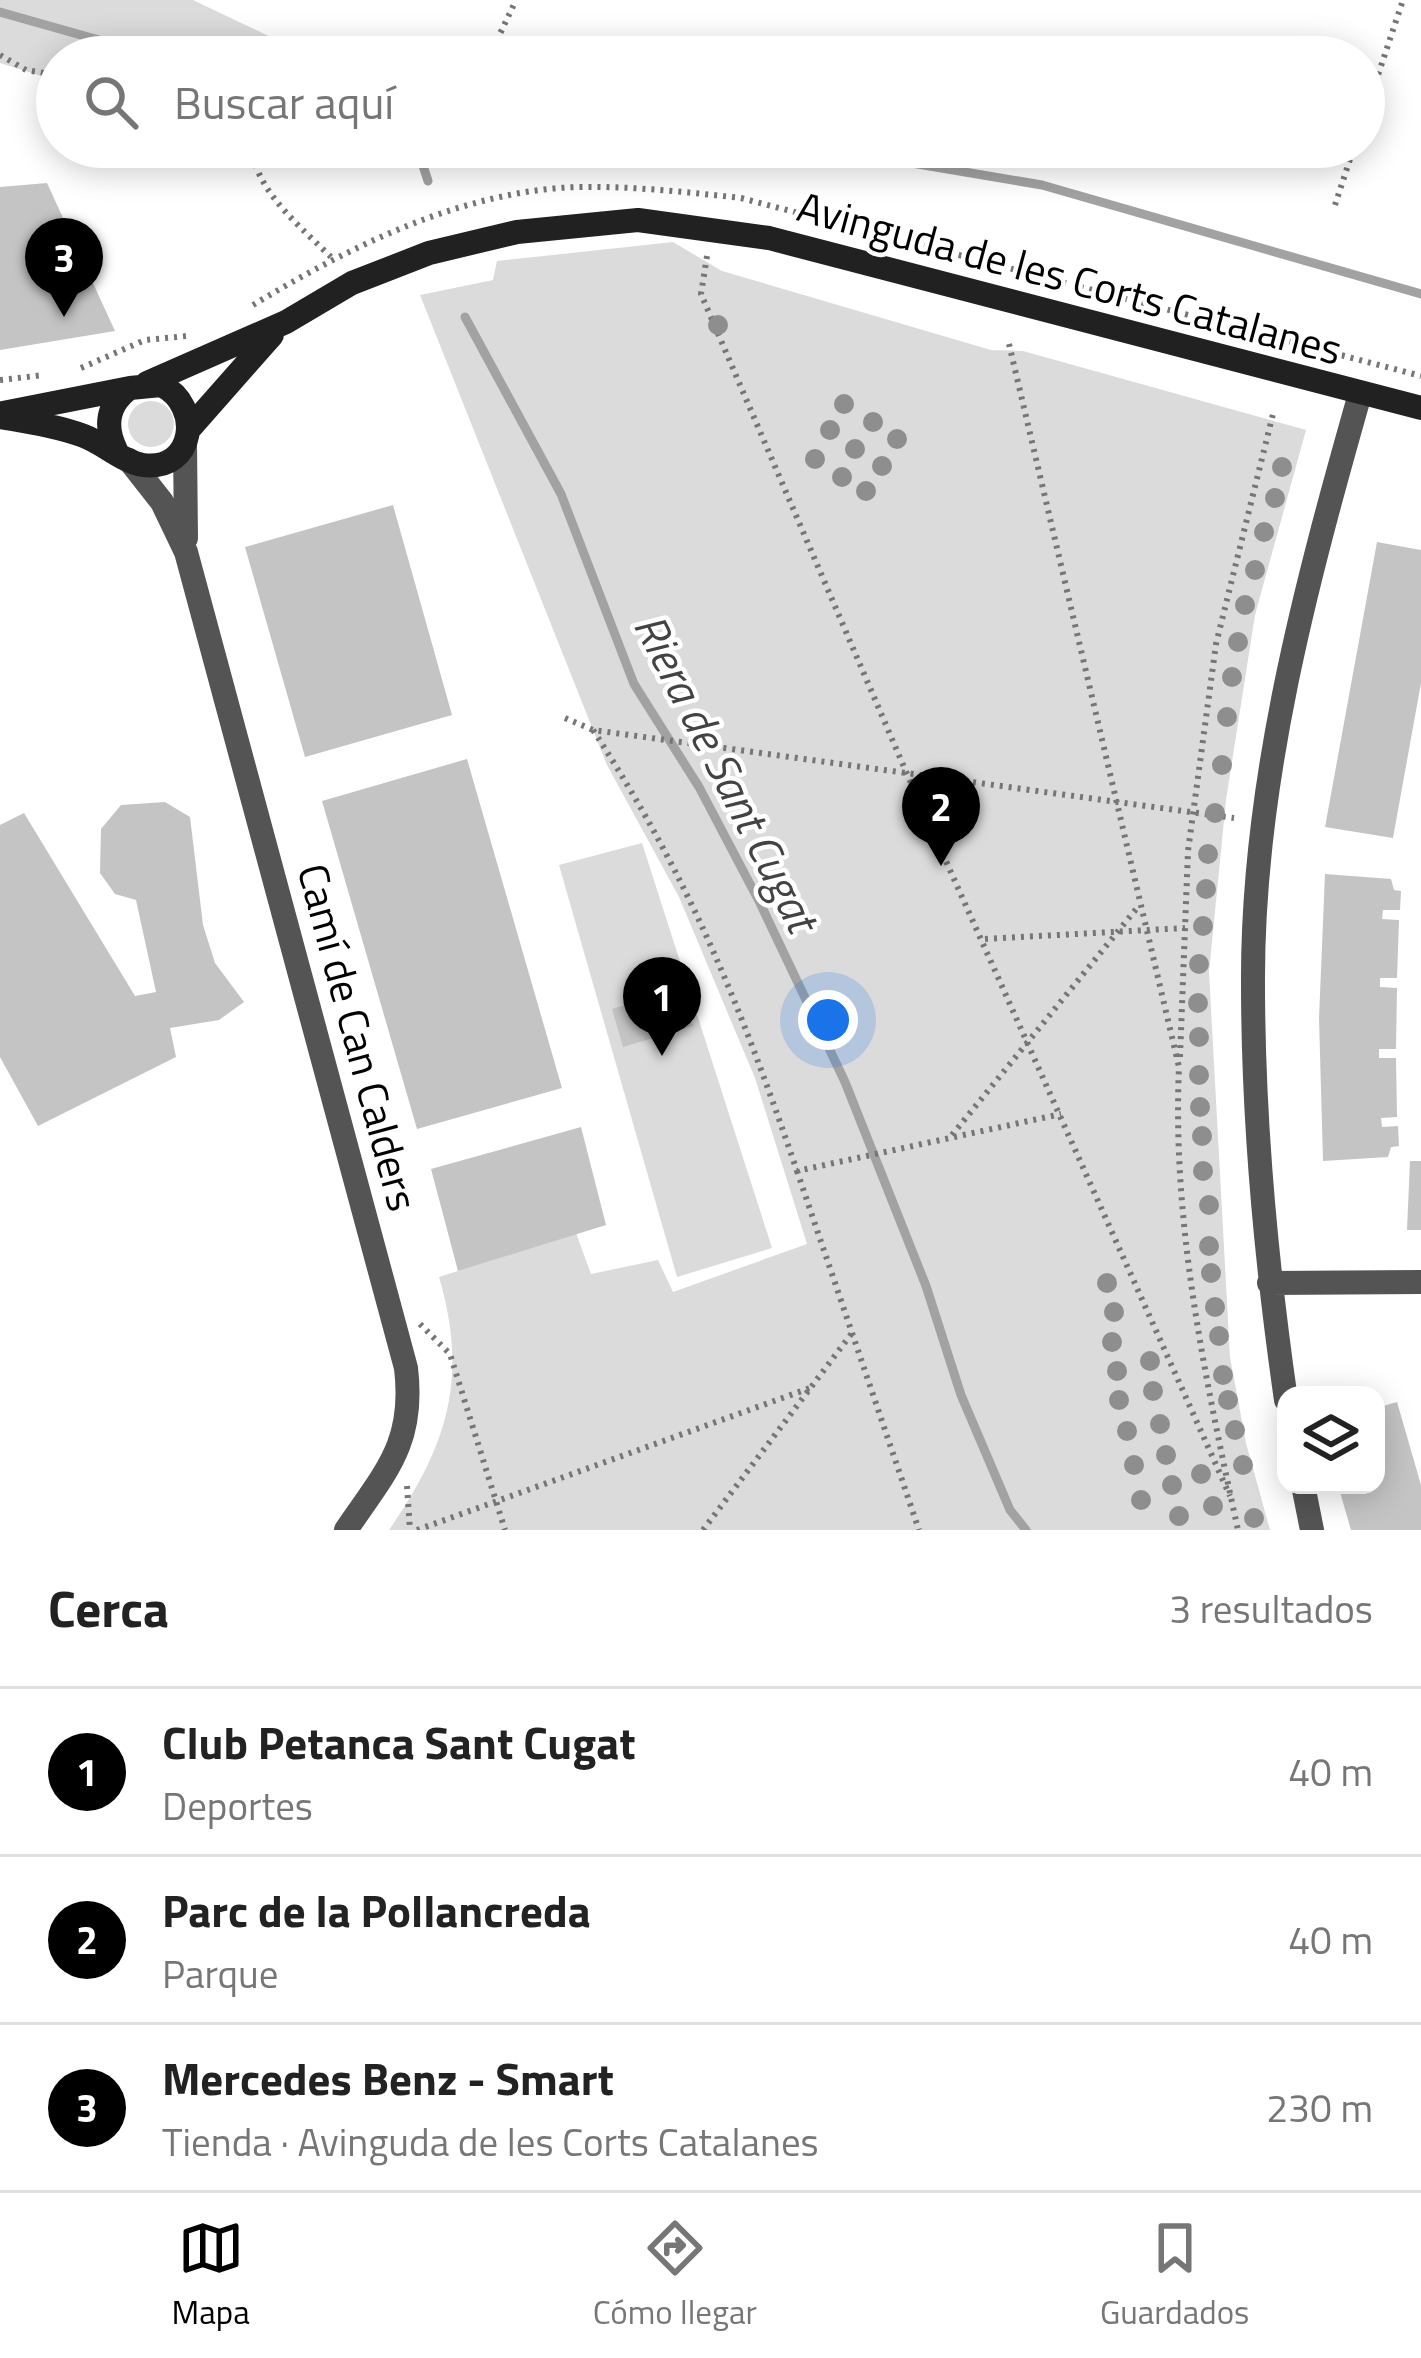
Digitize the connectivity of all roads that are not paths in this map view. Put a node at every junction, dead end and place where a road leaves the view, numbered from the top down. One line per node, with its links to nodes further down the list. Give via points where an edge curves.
1 (286, 322): 2 (main road, Avinguda de les Corts Catalanes); 3 (main road, Avinguda de les Corts Catalanes, via 352,283 517,232 619,221 711,226); 6 (main road, Avinguda de les Corts Catalanes)
2 (139, 386): 5 (main road, Avinguda de les Corts Catalanes); 6 (main road, via 174,391 184,402); 7 (main road, via 108,419)
3 (1360, 394): 4 (main road, Avinguda de les Corts Catalanes); 10 (street, via 1294,642 1266,820 1252,979)
4 (1421, 408)
5 (0, 416): 7 (main road, Avinguda de les Corts Catalanes, via 58,428)
6 (188, 436): 7 (main road, via 158,465); 8 (street, Camí de Can Calders)
7 (123, 455): 8 (street, Camí de Can Calders, via 161,502)
8 (186, 552): 13 (street, Camí de Can Calders, via 394,1315 411,1404 401,1449)
9 (1421, 1282): 10 (street)
10 (1269, 1283): 11 (street)
11 (1284, 1386)
12 (1305, 1494): 14 (street)
13 (346, 1530)
14 (1312, 1530)

